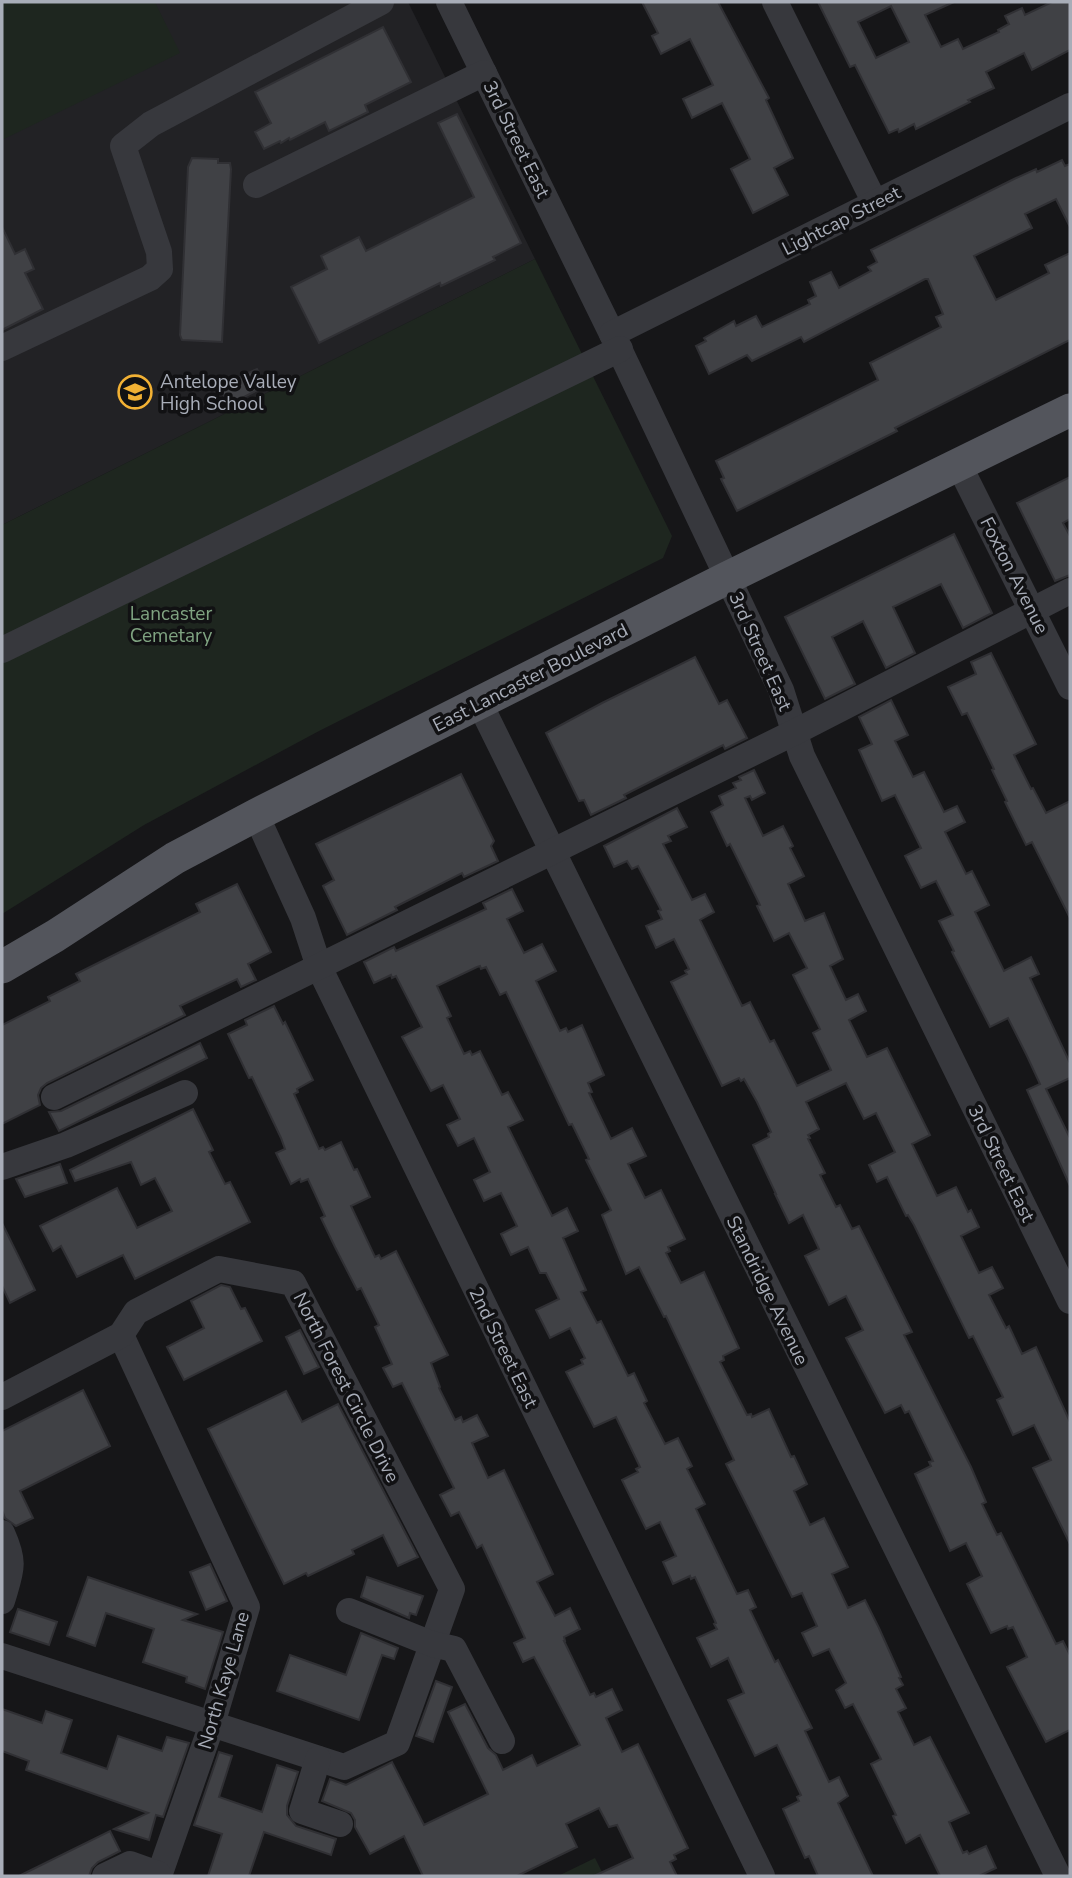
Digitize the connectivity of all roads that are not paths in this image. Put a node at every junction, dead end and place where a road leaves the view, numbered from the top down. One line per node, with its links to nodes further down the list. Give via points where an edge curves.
1 (381, 2): 9 (street, via 151,124 123,146 159,252 160,269 150,278)
2 (449, 2): 4 (street, 3rd Street East)
3 (775, 2): 7 (street)
4 (484, 73): 6 (street); 8 (street, 3rd Street East)
5 (1070, 106): 7 (street, Lightcap Street)
6 (256, 185)
7 (875, 203): 8 (street, Lightcap Street)
8 (616, 342): 12 (street, 3rd Street East); 15 (street, Lightcap Street)
9 (2, 348)
10 (1070, 410): 11 (main road, East Lancaster Boulevard)
11 (959, 465): 12 (main road, East Lancaster Boulevard); 14 (street, Foxton Avenue)
12 (727, 578): 17 (main road, East Lancaster Boulevard); 18 (street, 3rd Street East)
13 (1070, 591): 14 (street)
14 (1033, 609): 16 (street, Foxton Avenue); 18 (street)
15 (2, 650)
16 (1070, 687)
17 (479, 702): 19 (main road, East Lancaster Boulevard); 20 (street, Standridge Avenue)
18 (796, 732): 20 (street); 26 (street, 3rd Street East, via 802,756)
19 (256, 815): 21 (main road, East Lancaster Boulevard, via 175,858); 22 (street, 2nd Street East, via 303,918)
20 (552, 853): 22 (street); 41 (street, Standridge Avenue)
21 (2, 967)
22 (319, 967): 24 (street); 40 (street, 2nd Street East)
23 (185, 1093): 25 (street, via 66,1145)
24 (54, 1097)
25 (2, 1167)
26 (1070, 1301)
27 (121, 1335): 28 (street, North Forest Circle Drive); 32 (street, North Forest Circle Drive, via 136,1312 219,1269 293,1283 452,1589); 34 (street, North Kaye Lane, via 247,1607)
28 (2, 1397)
29 (2, 1533): 30 (street, via 12,1566)
30 (2, 1601)
31 (349, 1611): 32 (street)
32 (432, 1644): 35 (street, via 454,1649); 36 (street, North Forest Circle Drive, via 397,1743 344,1767)
33 (2, 1656): 34 (street)
34 (212, 1724): 36 (street); 38 (street, North Kaye Lane)
35 (502, 1741)
36 (318, 1759): 37 (street, via 302,1811)
37 (340, 1824)
38 (158, 1875): 39 (street, via 130,1864)
39 (105, 1876)
40 (762, 1876)
41 (1058, 1876)

